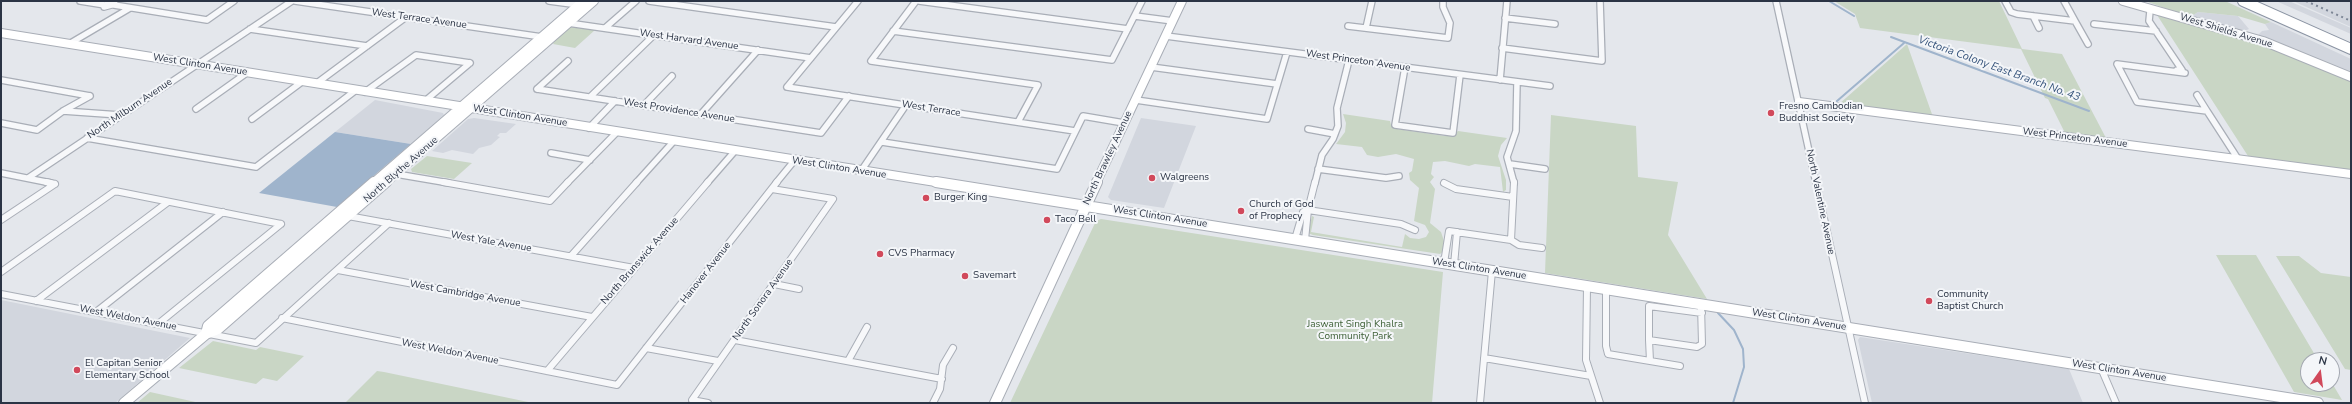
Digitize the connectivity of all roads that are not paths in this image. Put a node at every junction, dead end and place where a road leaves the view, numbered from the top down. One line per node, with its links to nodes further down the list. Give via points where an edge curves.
1 (80, 1): 24 (street, via 105,5)
2 (234, 1): 26 (street, via 207,20)
3 (292, 1): 43 (street, North Milburn Avenue)
4 (295, 1): 31 (street, West Terrace Avenue)
5 (549, 1): 25 (street)
6 (594, 1): 35 (street, North Blythe Avenue)
7 (636, 1): 40 (street)
8 (649, 1): 39 (street)
9 (858, 1): 39 (street)
10 (917, 1): 44 (street); 45 (street)
11 (1142, 1): 29 (street)
12 (1182, 1): 33 (street, North Brawley Avenue)
13 (1372, 1): 41 (street)
14 (1443, 1): 41 (street, via 1442,7 1450,23 1448,38)
15 (1507, 1): 32 (street)
16 (1600, 1): 55 (street, via 1602,61)
17 (1776, 1): 86 (street, North Valentine Avenue)
18 (2005, 1): 30 (street, via 2011,12)
19 (2064, 1): 34 (street)
20 (2123, 1): 27 (street, West Shields Avenue)
21 (2137, 1): 28 (street, West Shields Avenue)
22 (2243, 1): 57 (highway)
23 (2258, 1): 51 (highway)
24 (114, 3): 26 (street)
25 (581, 3): 50 (street, North Blythe Avenue)
26 (130, 8): 52 (street)
27 (2150, 10): 28 (street, West Shields Avenue); 46 (street, via 2148,18)
28 (2168, 14): 70 (street, West Shields Avenue, via 2283,48)
29 (1135, 16): 33 (street); 44 (street)
30 (2033, 16): 34 (street); 42 (street)
31 (406, 17): 50 (street, West Terrace Avenue); 54 (street)
32 (1505, 18): 36 (street); 55 (street)
33 (1173, 21): 49 (street, North Brawley Avenue)
34 (2075, 21): 53 (street)
35 (568, 23): 40 (street, West Harvard Avenue); 89 (street, North Blythe Avenue)
36 (1555, 24)
37 (2094, 24): 46 (street)
38 (1348, 26): 41 (street)
39 (836, 27): 59 (street)
40 (605, 28): 48 (street, West Harvard Avenue)
41 (1366, 28)
42 (2039, 28)
43 (250, 29): 54 (street); 63 (street, North Milburn Avenue)
44 (1128, 29): 45 (street, via 1112,60)
45 (894, 31): 96 (street, via 871,61 1038,85)
46 (2156, 31): 62 (street, via 2182,70)
47 (1, 33): 52 (street, West Clinton Avenue)
48 (654, 35): 56 (street, West Harvard Avenue); 82 (street)
49 (1166, 36): 58 (street, West Princeton Avenue); 65 (street, North Brawley Avenue)
50 (542, 37): 89 (street, North Blythe Avenue)
51 (2351, 42)
52 (69, 44): 63 (street, West Clinton Avenue)
53 (2088, 44)
54 (367, 46): 75 (street)
55 (1502, 48): 72 (street)
56 (758, 50): 59 (street, West Harvard Avenue); 93 (street)
57 (2351, 50)
58 (1287, 52): 60 (street, West Princeton Avenue); 76 (street)
59 (811, 58): 81 (street, West Terrace, via 787,87)
60 (1349, 60): 64 (street, West Princeton Avenue); 103 (street, via 1337,108 1338,126)
61 (568, 61): 82 (street, West Providence Avenue, via 537,89)
62 (2114, 62)
63 (197, 64): 66 (street, West Clinton Avenue); 94 (street, North Milburn Avenue)
64 (1405, 67): 68 (street, West Princeton Avenue); 68 (street, via 1395,125 1453,133)
65 (1151, 68): 76 (street); 83 (street, North Brawley Avenue)
66 (248, 72): 73 (street, West Clinton Avenue); 90 (street)
67 (2185, 73): 92 (street, via 2116,64 2137,102)
68 (1460, 75): 72 (street, West Princeton Avenue)
69 (672, 76): 87 (street)
70 (2351, 77)
71 (1, 80): 91 (street, via 90,96)
72 (1500, 80): 74 (street, West Princeton Avenue)
73 (303, 81): 75 (street, West Clinton Avenue); 95 (street)
74 (1517, 82): 77 (street, West Princeton Avenue); 112 (street, via 1516,130 1507,157)
75 (318, 83): 78 (street, West Clinton Avenue)
76 (1277, 84): 83 (street, via 1267,119)
77 (1550, 86)
78 (356, 90): 79 (street, West Clinton Avenue); 104 (street, via 256,167)
79 (365, 92): 84 (street, West Clinton Avenue); 84 (street, via 416,55 470,63)
80 (2197, 95): 92 (street)
81 (849, 96): 88 (street, West Terrace); 93 (street, West Providence Avenue, via 821,133)
82 (590, 97): 85 (street, West Providence Avenue)
83 (1136, 100): 98 (street, North Brawley Avenue)
84 (424, 101): 89 (street, West Clinton Avenue)
85 (615, 101): 87 (street, West Providence Avenue); 99 (street)
86 (1798, 102): 109 (street, West Princeton Avenue); 155 (street, North Valentine Avenue)
87 (644, 105): 93 (street, West Providence Avenue)
88 (906, 105): 96 (street, West Terrace); 106 (street)
89 (467, 108): 99 (street, West Clinton Avenue); 117 (street, North Blythe Avenue); 156 (street, North Blythe Avenue, via 208,326)
90 (196, 109)
91 (63, 111): 94 (street); 97 (street, via 37,130)
92 (2207, 111): 109 (street)
93 (700, 114)
94 (120, 115): 104 (street, North Milburn Avenue)
95 (252, 119)
96 (1018, 122): 101 (street, West Terrace)
97 (1, 123)
98 (1124, 123): 101 (street, via 1082,116); 125 (street, North Brawley Avenue)
99 (589, 128): 102 (street, West Clinton Avenue)
100 (1308, 129): 103 (street)
101 (1075, 131): 106 (street, via 1057,169)
102 (617, 132): 105 (street, West Clinton Avenue); 110 (street)
103 (1335, 134): 113 (street, via 1322,155)
104 (87, 138): 120 (street, North Milburn Avenue)
105 (673, 142): 107 (street, West Clinton Avenue); 136 (street)
106 (882, 142): 115 (street)
107 (734, 152): 111 (street, West Clinton Avenue); 139 (street, North Brunswick Avenue)
108 (551, 153): 110 (street)
109 (2238, 159): 118 (street, West Princeton Avenue)
110 (590, 160): 117 (street, via 550,201)
111 (794, 161): 115 (street, West Clinton Avenue); 122 (street, Hanover Avenue)
112 (1510, 164): 114 (street); 123 (street, via 1514,182)
113 (1318, 169): 119 (street, via 1386,178); 126 (street)
114 (1545, 169)
115 (861, 171): 125 (street, West Clinton Avenue)
116 (1, 173): 120 (street)
117 (396, 174): 128 (street, North Blythe Avenue)
118 (2351, 174)
119 (1399, 176)
120 (28, 178): 129 (street, via 55,184)
121 (1444, 183): 123 (street, via 1456,189)
122 (772, 189): 143 (street, North Sonora Avenue, via 833,199); 159 (street, Hanover Avenue)
123 (1513, 197): 134 (street)
124 (168, 202): 127 (street); 141 (street, via 115,191); 148 (street)
125 (1086, 206): 133 (street, West Clinton Avenue); 174 (street, North Brawley Avenue)
126 (1308, 210): 131 (street, via 1401,224); 133 (street); 133 (street, via 1303,212)
127 (223, 212): 150 (street); 153 (street, via 281,224)
128 (348, 216): 130 (street, West Yale Avenue); 156 (street, North Blythe Avenue, via 218,329)
129 (1, 220)
130 (389, 223): 136 (street, West Yale Avenue); 140 (street)
131 (1416, 230)
132 (1457, 232): 134 (street); 137 (street, via 1449,231); 138 (street)
133 (1300, 240): 137 (street, West Clinton Avenue)
134 (1511, 240): 135 (street, via 1519,245)
135 (1542, 248)
136 (571, 256): 139 (street, West Yale Avenue)
137 (1444, 263): 138 (street, West Clinton Avenue)
138 (1454, 265): 142 (street, West Clinton Avenue)
139 (634, 268): 151 (street, North Brunswick Avenue)
140 (338, 270): 151 (street, West Cambridge Avenue); 152 (street)
141 (1, 272)
142 (1492, 272): 144 (street, West Clinton Avenue); 161 (street)
143 (774, 284): 145 (street); 157 (street, North Sonora Avenue)
144 (1588, 287): 146 (street, West Clinton Avenue); 168 (street, via 1586,360)
145 (799, 288)
146 (1606, 290): 149 (street, West Clinton Avenue); 164 (street, via 1608,354)
147 (1, 294): 148 (street, West Weldon Avenue)
148 (36, 301): 150 (street, West Weldon Avenue)
149 (1702, 309): 155 (street, West Clinton Avenue); 158 (street, via 1649,306); 158 (street, via 1702,344 1698,347)
150 (96, 312): 153 (street, West Weldon Avenue)
151 (592, 317): 167 (street, North Brunswick Avenue)
152 (282, 318): 156 (street, West Weldon Avenue, via 256,343); 167 (street, West Weldon Avenue)
153 (158, 324): 156 (street, West Weldon Avenue)
154 (867, 327): 163 (street)
155 (1848, 327): 166 (street, West Clinton Avenue); 177 (street, North Valentine Avenue)
156 (206, 334): 171 (street, North Blythe Avenue)
157 (735, 340): 162 (street, North Sonora Avenue); 163 (street)
158 (1649, 340): 164 (street)
159 (646, 348): 162 (street); 170 (street, Hanover Avenue)
160 (954, 348): 169 (street, via 944,365)
161 (1484, 358): 168 (street); 175 (street)
162 (718, 361): 172 (street, North Sonora Avenue, via 692,400)
163 (848, 361): 169 (street)
164 (1650, 361): 165 (street)
165 (1680, 366)
166 (2101, 368): 178 (street); 179 (street, West Clinton Avenue)
167 (547, 371): 170 (street, West Weldon Avenue)
168 (1591, 376): 176 (street)
169 (942, 379): 173 (street)
170 (617, 385)
171 (124, 403)
172 (708, 403)
173 (933, 403)
174 (996, 403)
175 (1480, 403)
176 (1600, 403)
177 (1865, 403)
178 (2116, 403)
179 (2318, 403)

